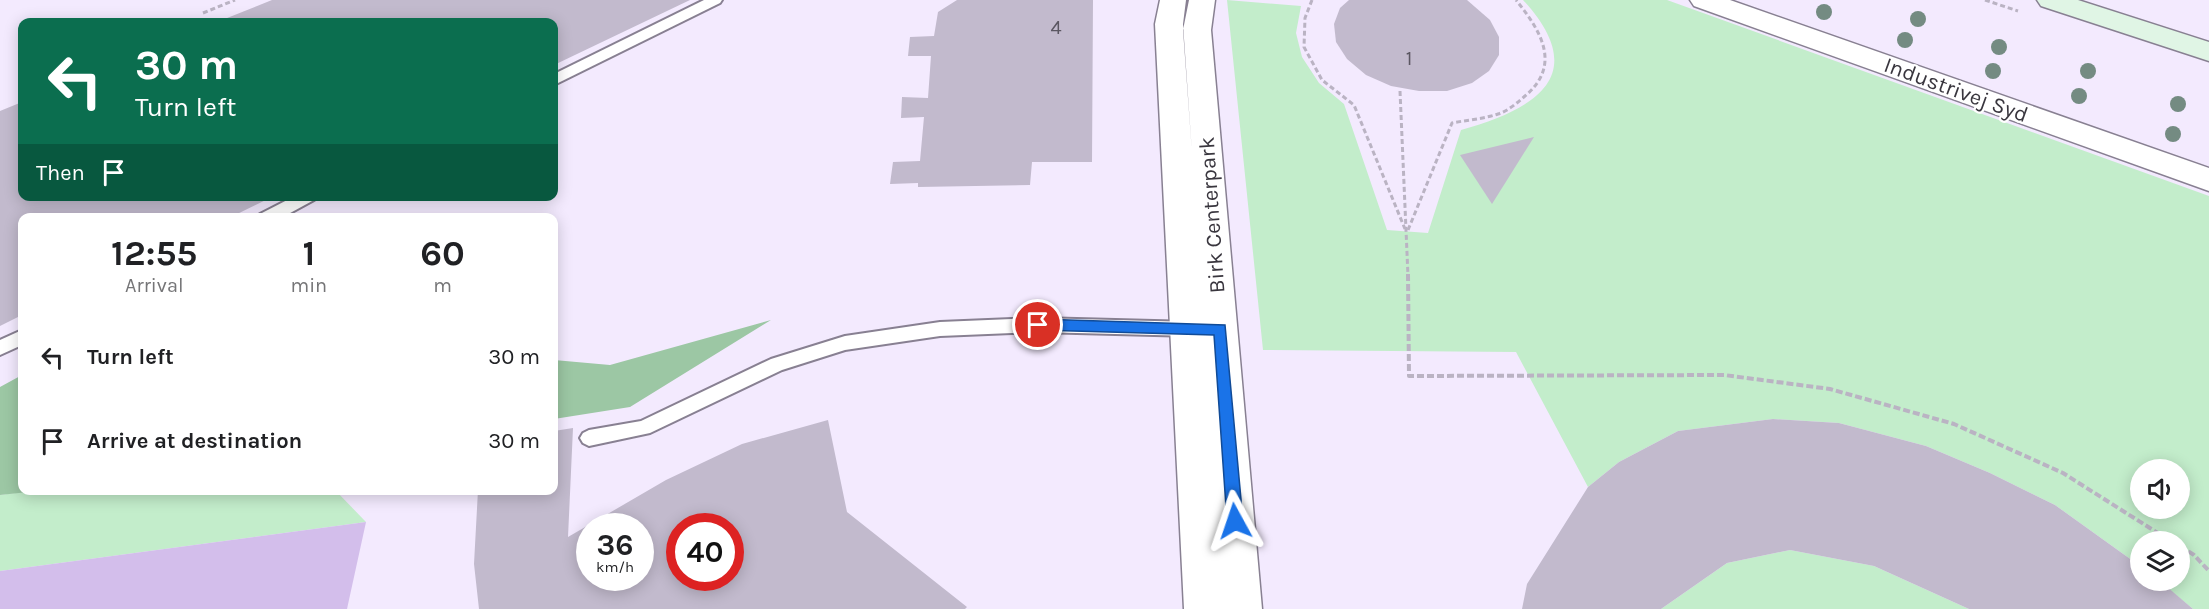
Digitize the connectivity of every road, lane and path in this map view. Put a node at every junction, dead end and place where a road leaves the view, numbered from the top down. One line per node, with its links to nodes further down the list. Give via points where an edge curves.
1 (235, 0): 9 (path)
2 (715, 0): 11 (lane)
3 (1173, 0): 17 (street, Birk Centerpark, via 1169,24)
4 (1202, 0): 18 (street, Birk Centerpark, via 1197,30)
5 (1312, 0): 16 (path, via 1305,18 1304,47 1322,80 1354,105)
6 (1516, 0): 16 (path, via 1535,22 1546,50 1544,74 1530,93 1500,113 1452,123)
7 (1703, 0): 13 (street, Industrivej Syd)
8 (2050, 0): 10 (main road)
9 (203, 13)
10 (2209, 52)
11 (558, 78)
12 (1400, 91): 16 (path)
13 (2209, 180)
14 (299, 201): 15 (lane)
15 (276, 213)
16 (1407, 233): 22 (path, via 1409,376 1724,375 1830,389 1965,429 2063,473)
17 (1187, 329): 18 (lane); 21 (lane, via 1038,325 940,329 845,343 777,364 644,428); 25 (street, Birk Centerpark)
18 (1221, 329): 26 (street, Birk Centerpark)
19 (18, 338): 20 (lane)
20 (0, 348)
21 (589, 438)
22 (2155, 531)
23 (2190, 552): 24 (path)
24 (2209, 571)
25 (1204, 609)
26 (1242, 609)

